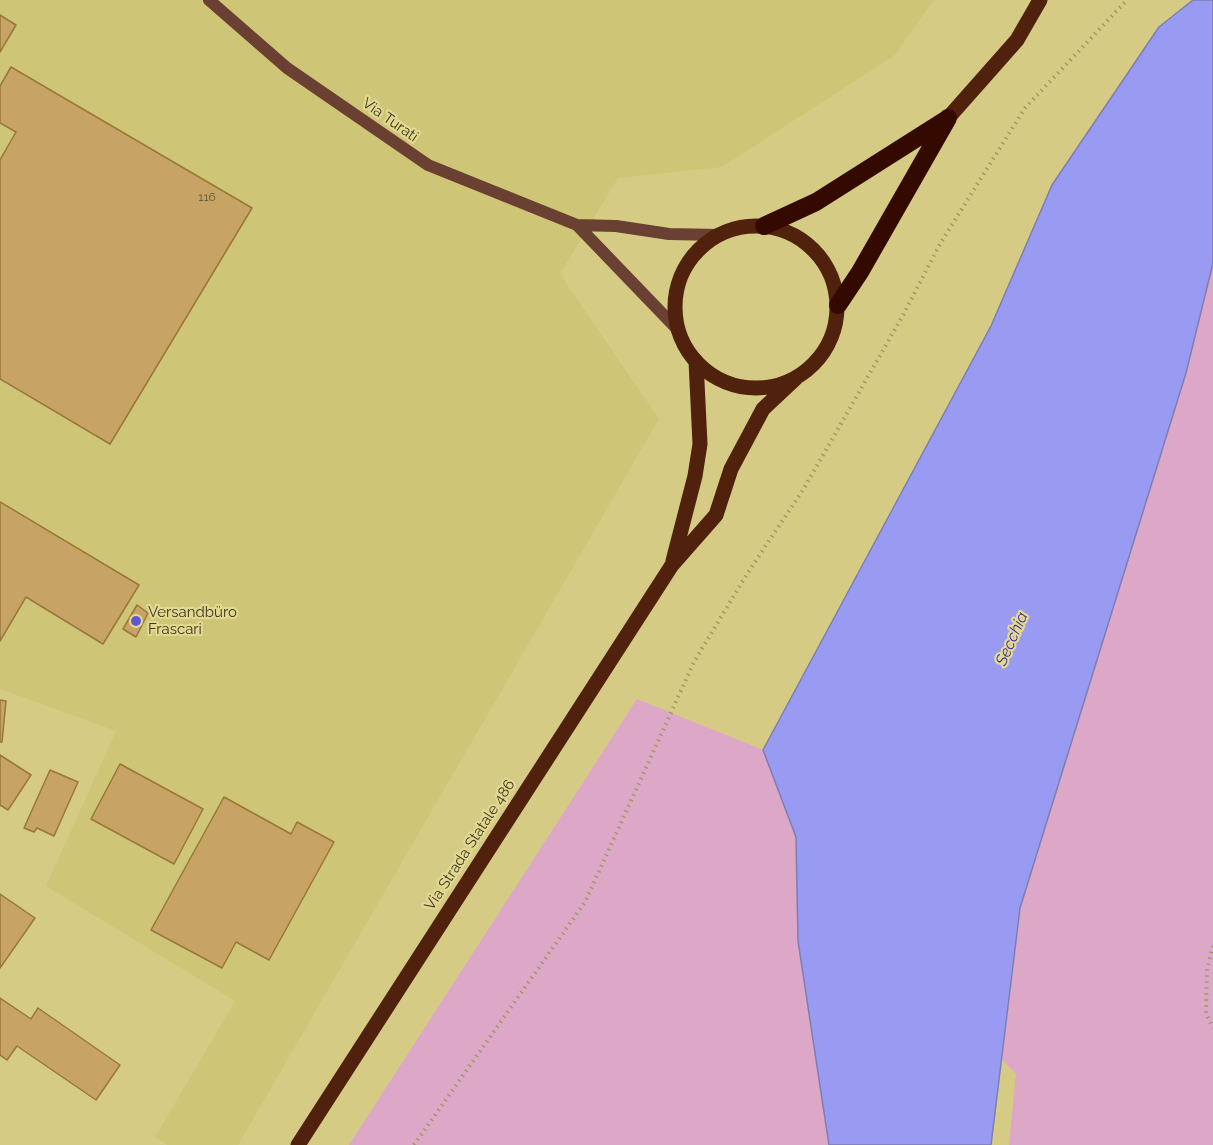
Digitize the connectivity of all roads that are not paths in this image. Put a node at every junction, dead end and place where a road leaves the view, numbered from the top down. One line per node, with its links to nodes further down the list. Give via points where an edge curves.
1 (209, 0): 4 (street, Via Turati, via 287,68 428,165)
2 (1040, 0): 3 (main road, via 1017,39)
3 (948, 118): 5 (highway, via 816,202); 7 (highway)
4 (578, 225): 6 (street); 8 (street)
5 (764, 226): 6 (main road, via 740,227); 7 (main road, via 787,232 808,244 824,261 834,282)
6 (718, 235): 8 (main road, via 696,253 681,276 675,313)
7 (838, 305): 10 (main road, via 833,334 824,351)
8 (679, 331): 9 (main road)
9 (696, 361): 10 (main road, via 717,378 743,387 770,387); 11 (main road, via 700,444)
10 (796, 378): 11 (main road, via 763,409 731,469 716,516)
11 (672, 565): 12 (main road, Via Strada Statale 486)
12 (298, 1145)

